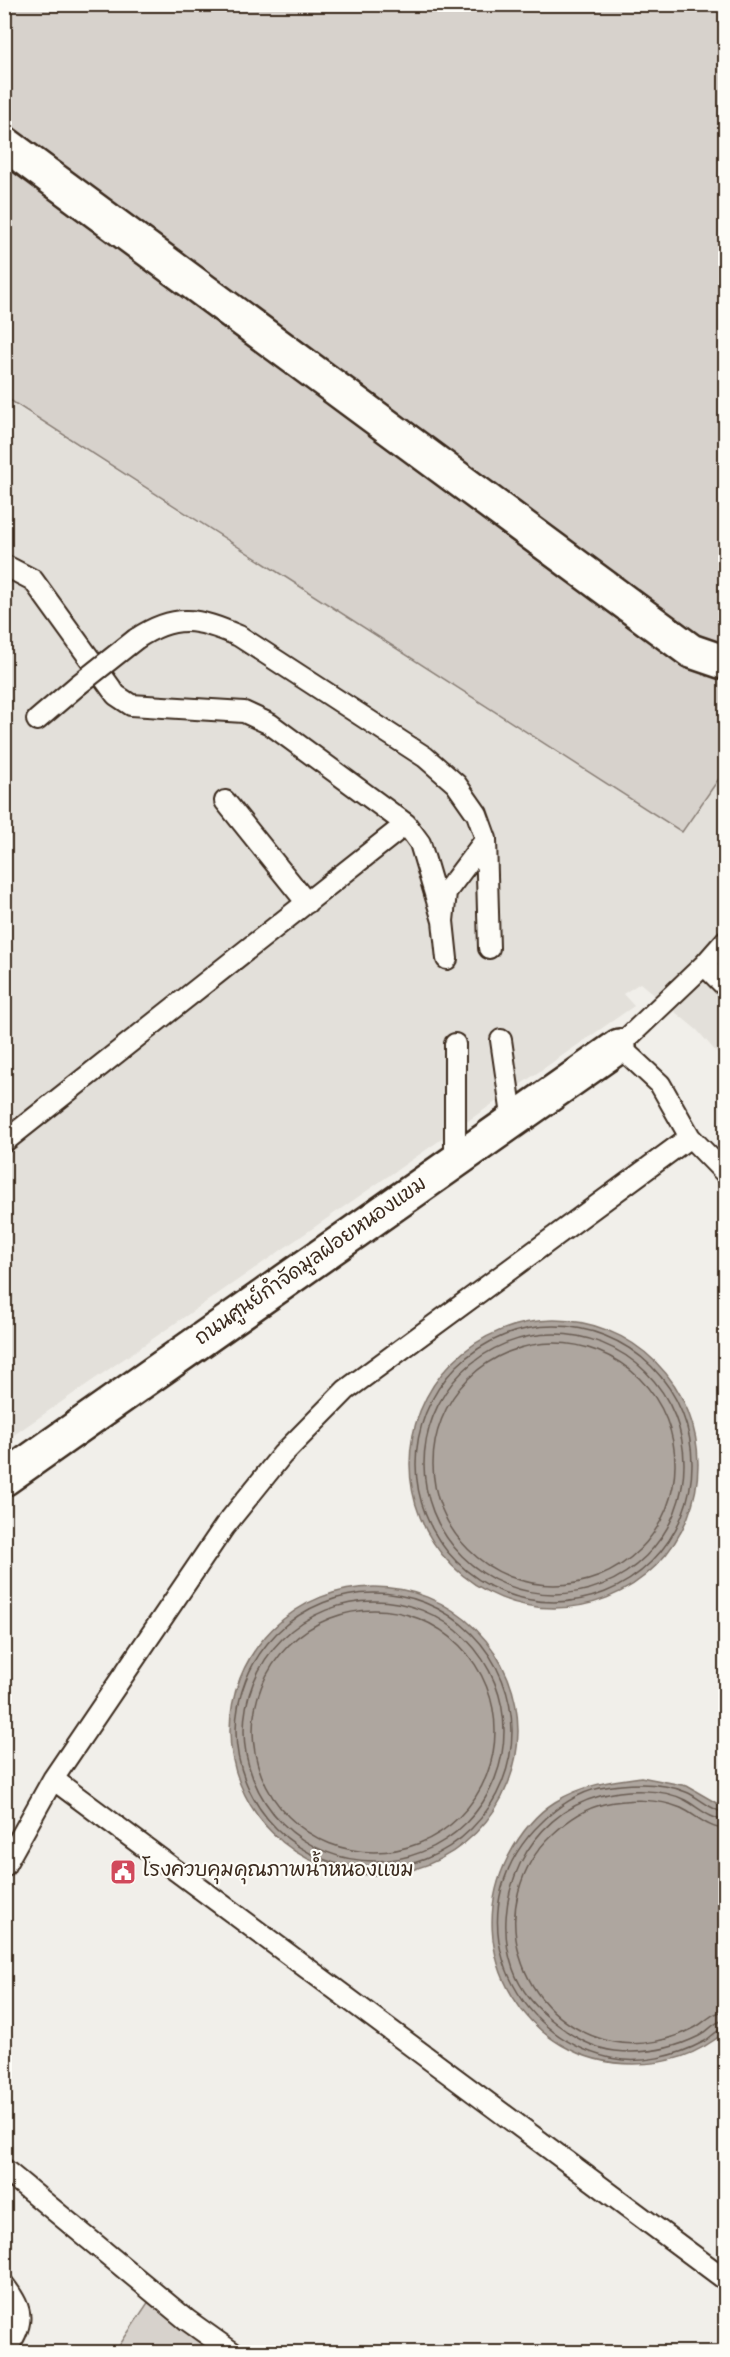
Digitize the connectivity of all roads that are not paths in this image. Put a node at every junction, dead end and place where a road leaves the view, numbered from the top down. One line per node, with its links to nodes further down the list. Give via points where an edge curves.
1 (4, 143): 3 (street, via 691,651)
2 (4, 565): 6 (lane, via 33,580 116,695 131,705 244,712 270,724)
3 (726, 663)
4 (37, 720): 7 (lane, bridge, via 158,624 206,621 239,636 425,757 456,784 477,814)
5 (225, 801): 8 (lane)
6 (406, 824): 8 (lane); 9 (lane, via 420,843)
7 (486, 839): 9 (lane, via 446,892); 11 (lane)
8 (307, 903): 20 (lane)
9 (442, 921): 12 (lane)
10 (726, 940): 13 (lane)
11 (489, 948)
12 (447, 959)
13 (704, 965): 14 (lane); 17 (lane)
14 (726, 987)
15 (501, 1040): 18 (lane)
16 (454, 1044): 21 (lane)
17 (619, 1046): 18 (street, ถนนศูนย์กำจัดมูลฝอยหนองแขม); 19 (lane, via 660,1084)
18 (513, 1122): 21 (street, ถนนศูนย์กำจัดมูลฝอยหนองแขม)
19 (690, 1137): 22 (lane); 24 (lane, via 346,1390 322,1414 282,1455 224,1527)
20 (4, 1142)
21 (455, 1163): 23 (street, ถนนศูนย์กำจัดมูลฝอยหนองแขม)
22 (726, 1174)
23 (4, 1479)
24 (53, 1779): 25 (lane); 27 (lane)
25 (4, 1866)
26 (4, 2169): 30 (lane)
27 (726, 2280)
28 (4, 2285): 29 (lane, via 18,2304 20,2327)
29 (5, 2352)
30 (232, 2352)

